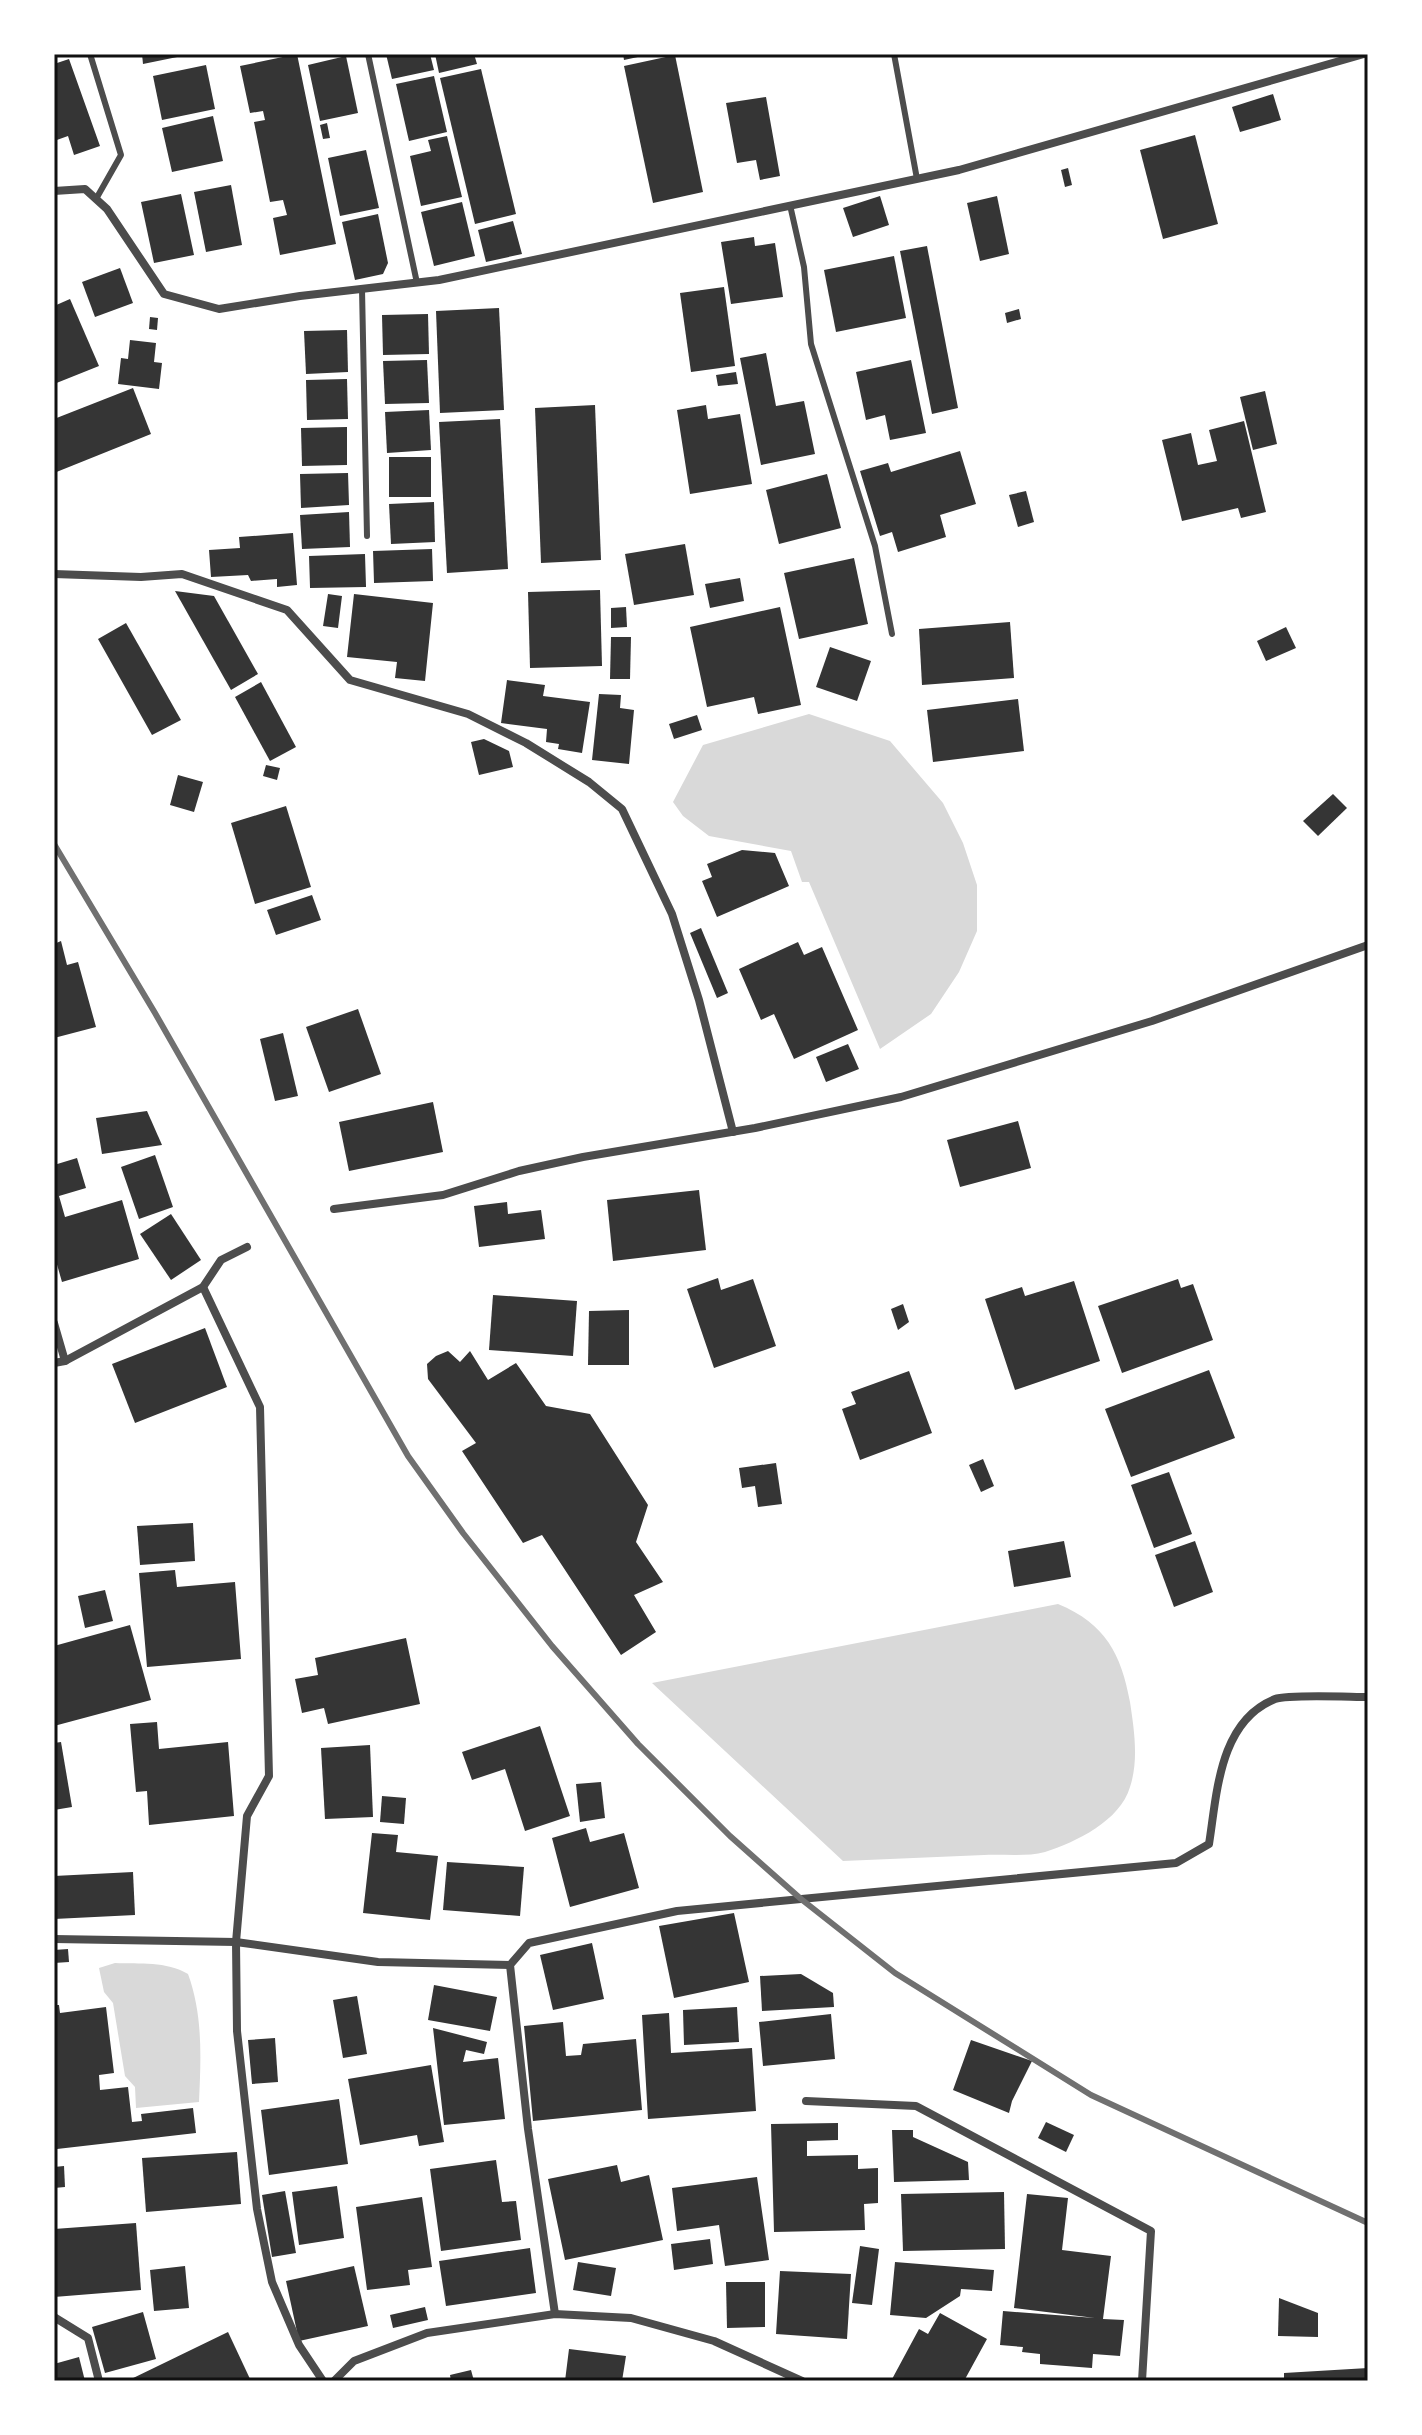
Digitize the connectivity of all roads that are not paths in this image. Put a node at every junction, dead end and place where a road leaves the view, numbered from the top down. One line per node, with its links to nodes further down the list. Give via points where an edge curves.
1 (90, 54): 7 (lane, via 121,155)
2 (368, 54): 9 (lane)
3 (894, 54): 5 (lane)
4 (1364, 54): 5 (street)
5 (917, 179): 8 (street)
6 (54, 191): 7 (street, via 85,189)
7 (96, 199): 10 (street, via 164,294 219,309)
8 (790, 205): 9 (street); 13 (lane, via 804,267 811,344 875,546)
9 (417, 283): 10 (street)
10 (362, 289): 11 (lane)
11 (367, 536)
12 (54, 574): 15 (street, via 182,574 287,610 350,680 468,714 526,743 622,809 672,914)
13 (892, 634)
14 (1368, 945): 15 (street, via 1152,1021 901,1097)
15 (733, 1132): 16 (street, via 545,1166 443,1195)
16 (334, 1209)
17 (247, 1247): 18 (street, via 221,1260)
18 (203, 1287): 20 (street); 24 (street, via 260,1407 269,1776 247,1816)
19 (54, 1323): 20 (street)
20 (65, 1361): 21 (street)
21 (54, 1363)
22 (1368, 1697): 25 (street, via 1277,1698 1248,1716 1222,1761 1209,1844 1176,1863 677,1911 529,1943)
23 (54, 1939): 24 (street)
24 (236, 1942): 25 (street, via 378,1962); 30 (street, via 237,2031 257,2209 272,2282 299,2345)
25 (510, 1965): 27 (street)
26 (806, 2101): 33 (street, via 916,2106 1151,2231)
27 (555, 2314): 31 (street, via 427,2333 354,2361); 32 (street, via 631,2318 714,2341)
28 (54, 2317): 29 (street, via 88,2338)
29 (99, 2381)
30 (323, 2381)
31 (334, 2381)
32 (802, 2381)
33 (1142, 2381)

